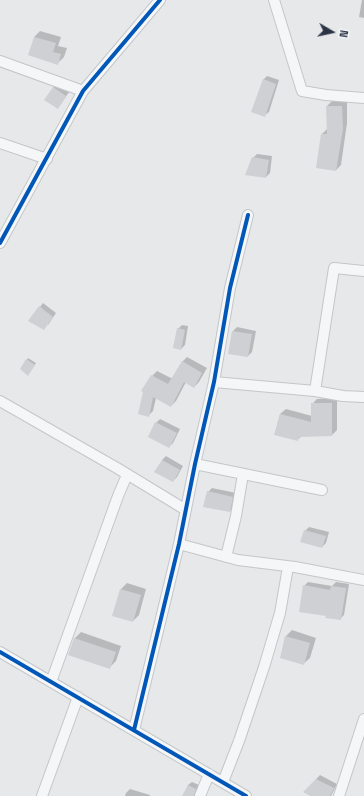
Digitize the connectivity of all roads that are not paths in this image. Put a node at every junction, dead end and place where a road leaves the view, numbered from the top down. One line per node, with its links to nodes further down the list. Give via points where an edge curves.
1 (160, 0): 4 (street)
2 (274, 0): 5 (street, via 302,91)
3 (0, 61): 4 (street)
4 (83, 91): 7 (street)
5 (364, 98)
6 (0, 143): 7 (street)
7 (47, 159): 9 (street)
8 (248, 215): 11 (street, via 230,288)
9 (0, 243)
10 (364, 271): 12 (street, via 334,268)
11 (214, 382): 12 (street); 15 (street)
12 (315, 391): 13 (street)
13 (364, 397)
14 (0, 401): 17 (street)
15 (195, 464): 16 (street); 19 (street)
16 (243, 474): 18 (street); 21 (street)
17 (127, 475): 19 (street); 25 (street)
18 (322, 490)
19 (186, 510): 20 (street)
20 (179, 544): 21 (street); 28 (street)
21 (226, 557): 22 (street)
22 (288, 567): 23 (street); 30 (street, via 280,613 264,666)
23 (364, 580)
24 (0, 652): 25 (street)
25 (51, 682): 26 (street)
26 (78, 697): 28 (street); 31 (street)
27 (364, 719): 34 (street)
28 (134, 730): 29 (street)
29 (209, 774): 30 (street); 32 (street)
30 (223, 782): 33 (street)
31 (42, 796)
32 (200, 796)
33 (246, 796)
34 (339, 796)

